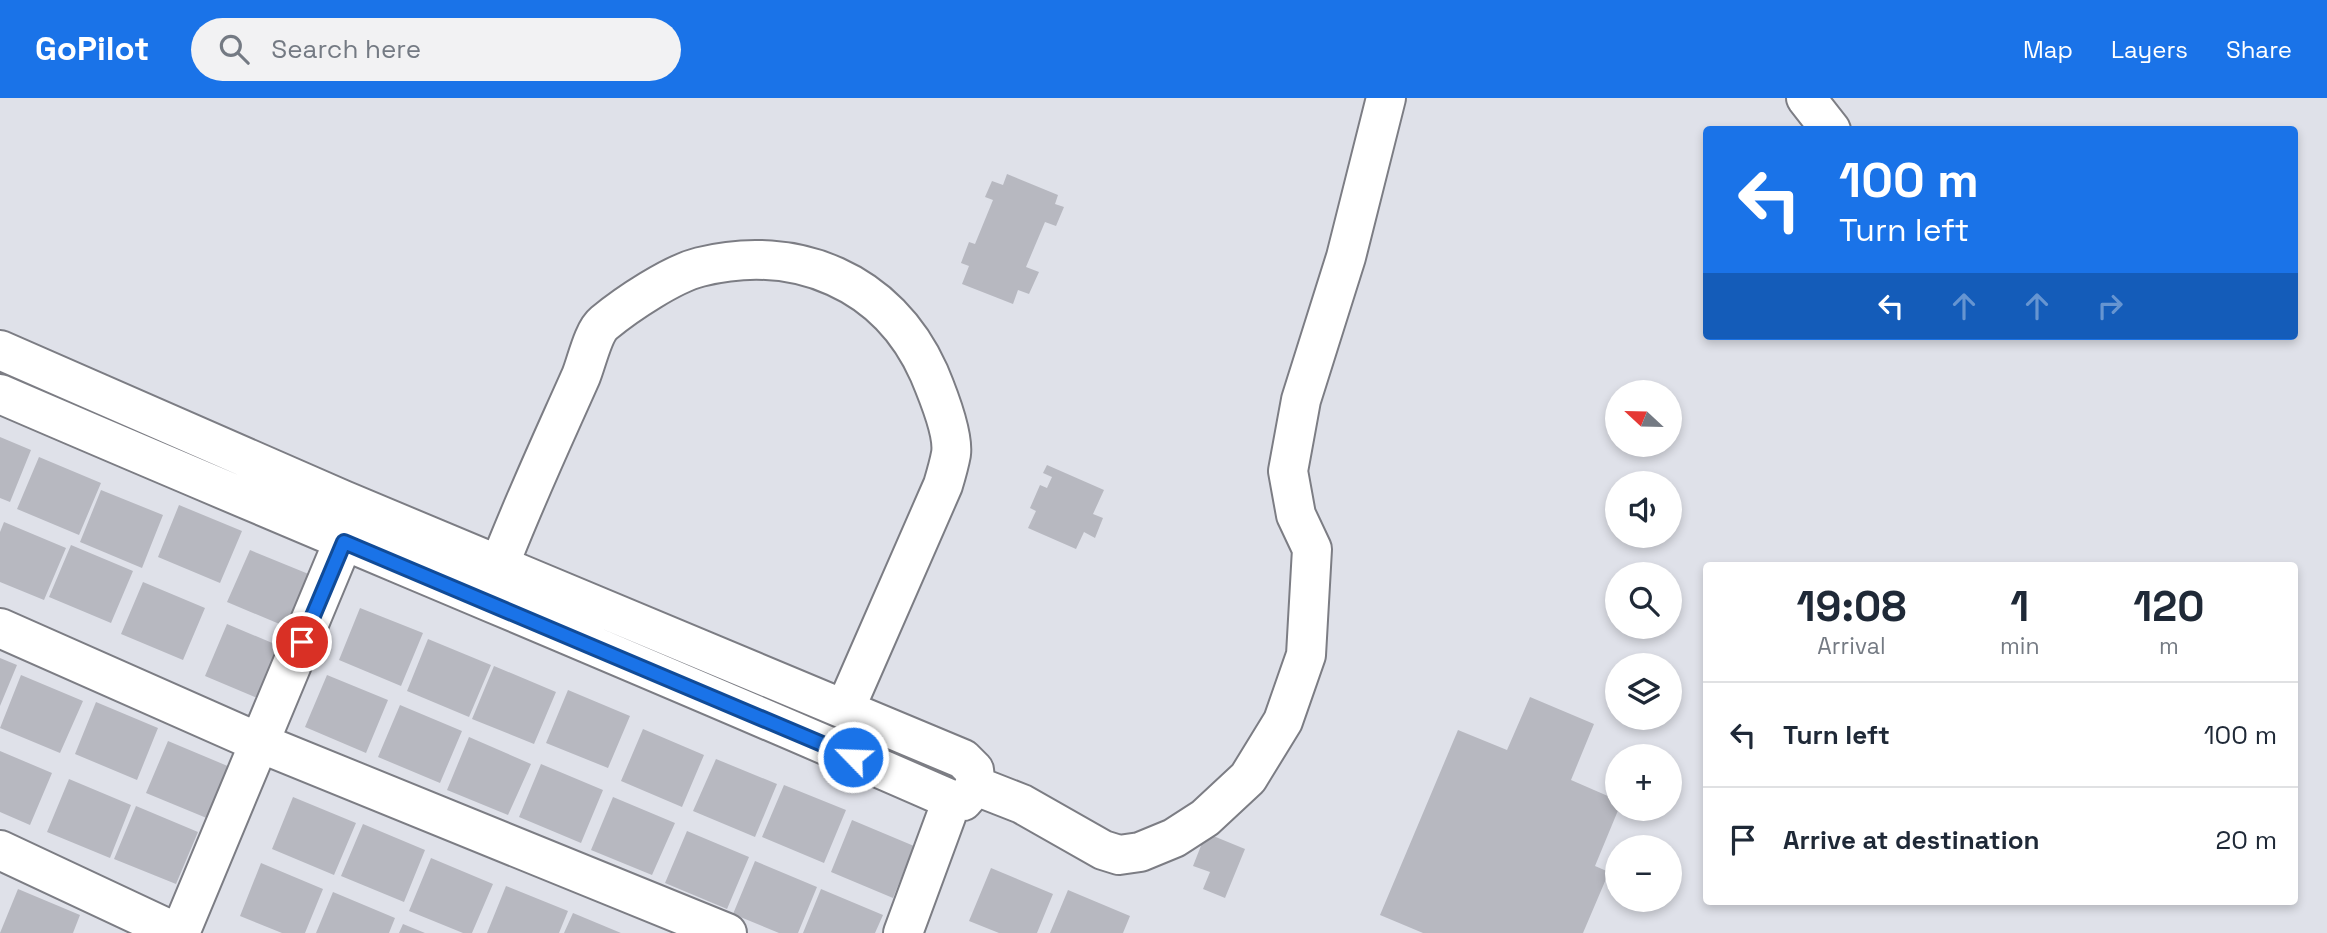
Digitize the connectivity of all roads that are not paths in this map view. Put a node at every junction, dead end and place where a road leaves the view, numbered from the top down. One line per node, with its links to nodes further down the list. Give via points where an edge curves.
1 (1386, 98): 11 (street, via 1346,257 1301,400 1288,471 1296,515 1312,549 1306,655 1283,721 1248,778 1205,818 1140,852 1119,855 1104,850 1021,804)
2 (1806, 98): 3 (street)
3 (1828, 126)
4 (0, 350): 7 (street)
5 (0, 394): 6 (street)
6 (344, 542): 10 (street); 11 (street, via 730,703)
7 (499, 566): 9 (street); 9 (street, via 602,324 698,267 753,259 786,260 831,274 871,296 899,324 936,390 952,452 943,485)
8 (0, 628): 10 (street)
9 (845, 709): 11 (street, via 962,759 974,770)
10 (260, 743): 13 (street); 14 (street)
11 (964, 793): 15 (street)
12 (0, 850): 13 (street)
13 (179, 933)
14 (727, 933)
15 (903, 933)

